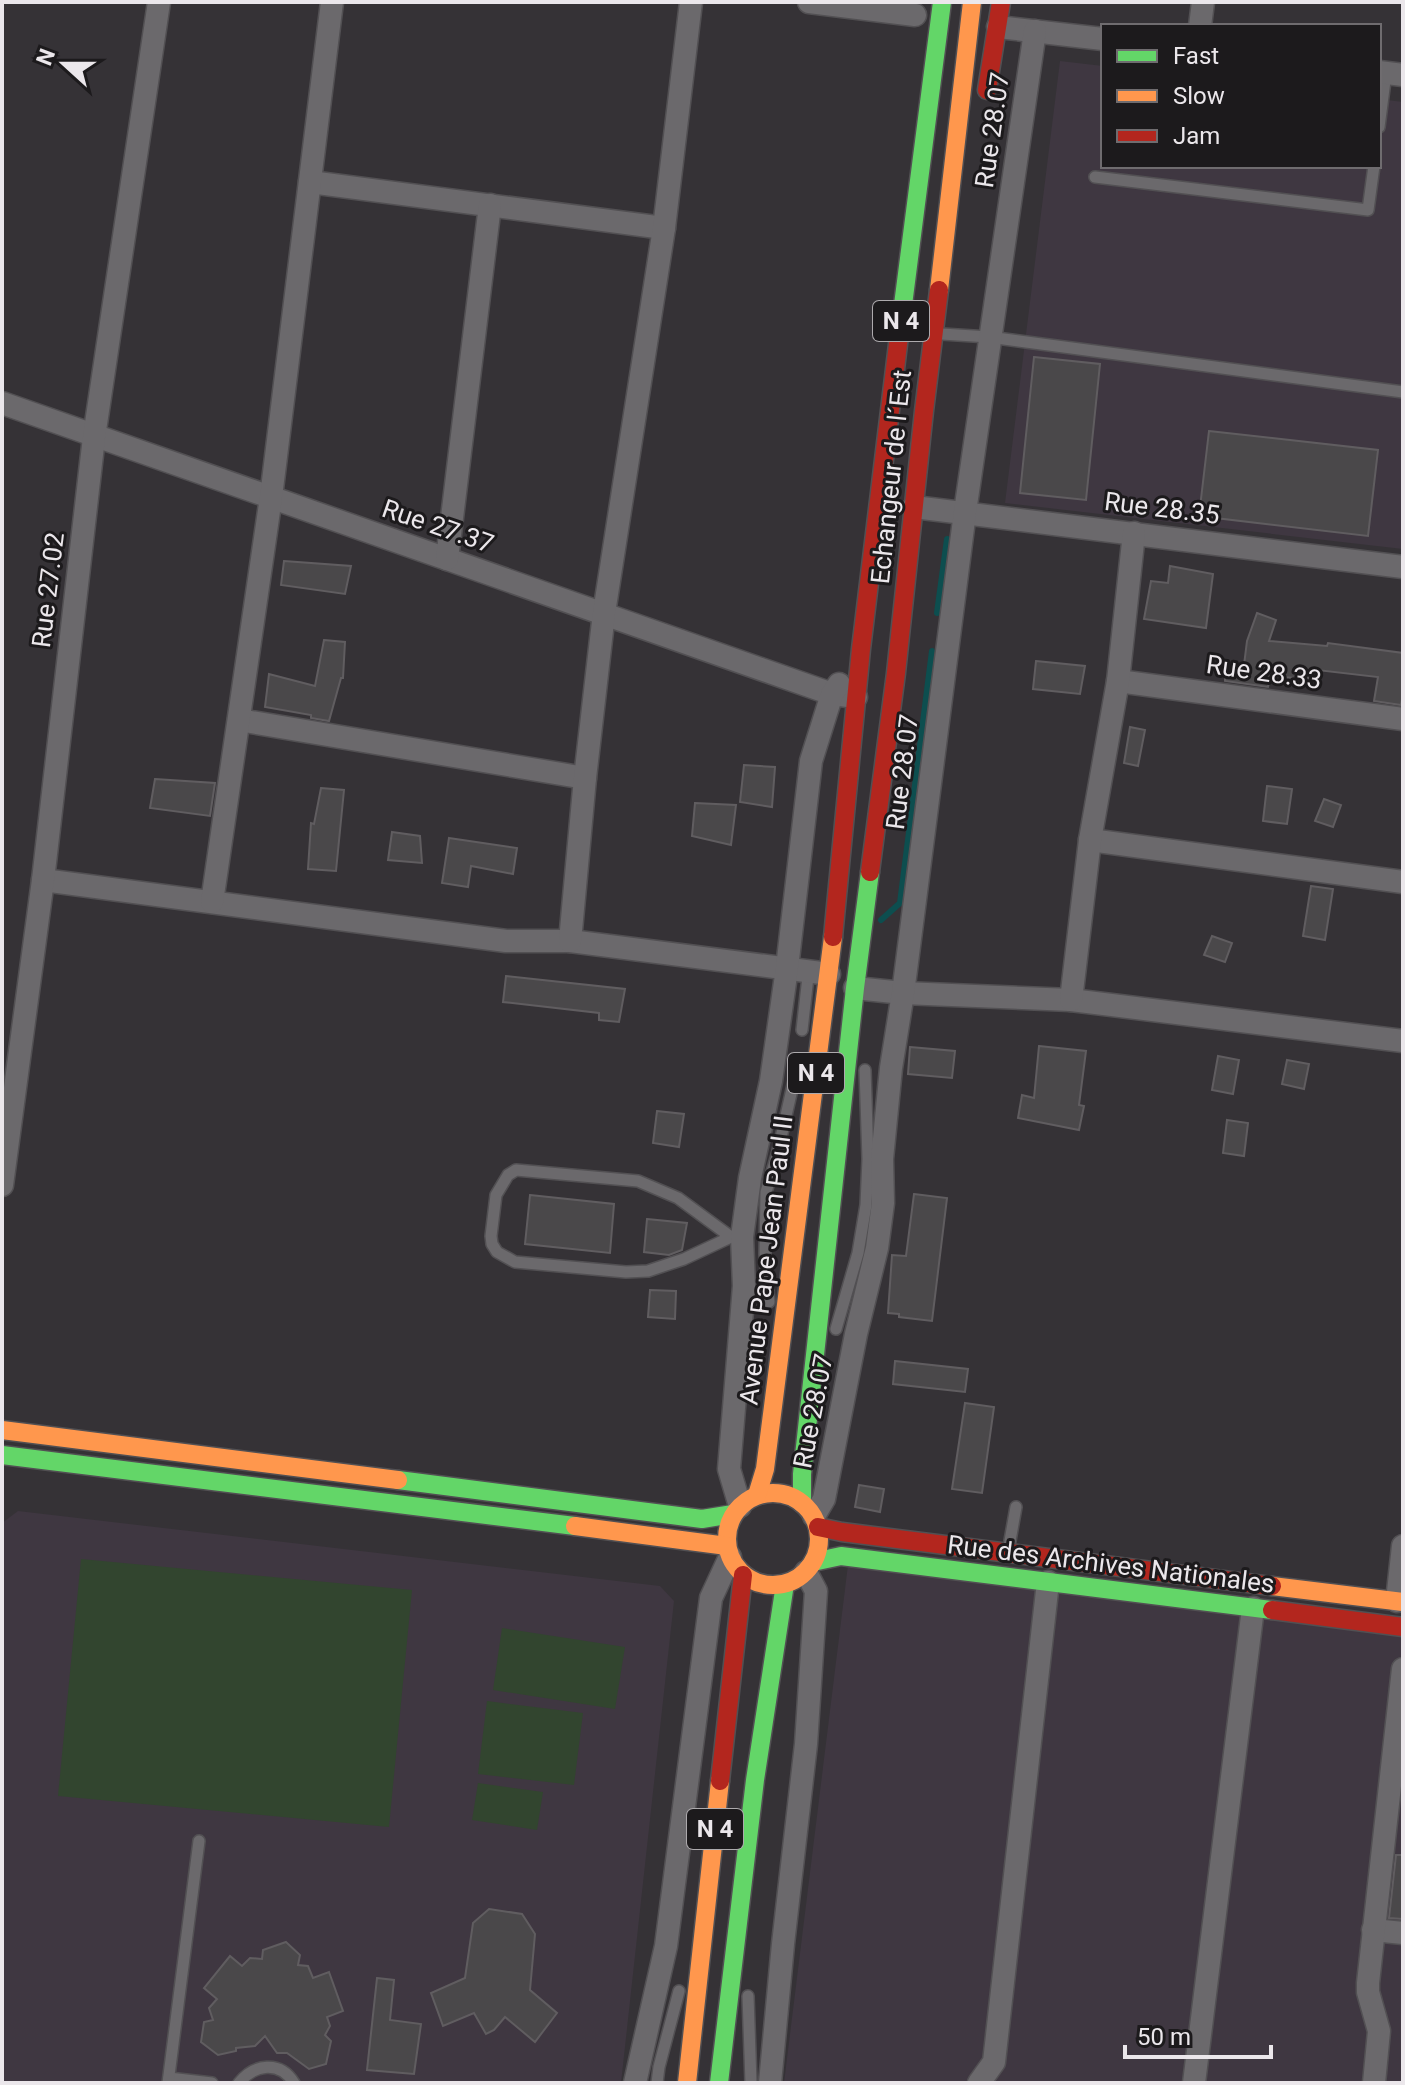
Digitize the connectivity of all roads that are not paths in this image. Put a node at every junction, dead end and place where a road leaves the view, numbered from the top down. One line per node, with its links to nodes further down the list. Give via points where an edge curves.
1 (159, 2): 29 (street, Rue 27.02)
2 (332, 2): 19 (street)
3 (691, 2): 23 (street)
4 (809, 2): 9 (street)
5 (942, 2): 30 (main road, Echangeur de l´Est / N 4)
6 (972, 2): 28 (main road, Echangeur de l´Est / N 4)
7 (1001, 2): 11 (main road)
8 (1203, 2): 10 (street)
9 (915, 15)
10 (1200, 24)
11 (998, 27): 12 (street); 15 (main road)
12 (1035, 31): 13 (street); 25 (street, Rue 28.07)
13 (1101, 39)
14 (1389, 73): 16 (lane)
15 (985, 101)
16 (1381, 116)
17 (1374, 168): 18 (lane, via 1368,210)
18 (1095, 177)
19 (310, 182): 21 (street); 31 (street)
20 (900, 193): 30 (main road)
21 (490, 205): 23 (street); 35 (street)
22 (966, 205): 24 (main road)
23 (664, 228): 37 (street)
24 (942, 334): 25 (lane); 28 (main road)
25 (989, 337): 26 (lane); 33 (street, Rue 28.07)
26 (1403, 392)
27 (2, 403): 29 (street, Rue 27.37)
28 (924, 411): 32 (main road, Echangeur de l´Est / N 4)
29 (94, 437): 31 (street, Rue 27.37); 49 (street, Rue 27.02)
30 (886, 445): 38 (main road, Echangeur de l´Est / N 4)
31 (271, 497): 35 (street, Rue 27.37); 44 (street)
32 (914, 507): 33 (street, Rue 28.35); 39 (main road, Echangeur de l´Est / N 4)
33 (965, 512): 34 (street, Rue 28.35); 55 (street, Rue 28.07)
34 (1134, 533): 36 (street, Rue 28.35); 40 (street)
35 (447, 559): 37 (street, Rue 27.37)
36 (1403, 567)
37 (604, 613): 41 (street, Rue 27.37); 46 (street)
38 (861, 649): 41 (street); 42 (main road, Avenue Pape Jean Paul II / N 4)
39 (896, 673): 47 (lane); 54 (main road, N 4)
40 (1118, 681): 43 (street, Rue 28.33); 48 (street)
41 (832, 694): 42 (street, Rue 27.37); 53 (street, via 811,761)
42 (856, 697): 45 (lane); 53 (main road, Avenue Pape Jean Paul II / N 4)
43 (1403, 719)
44 (239, 720): 46 (street); 51 (street)
45 (843, 725)
46 (585, 778): 52 (street)
47 (892, 797)
48 (1090, 840): 50 (street); 56 (street)
49 (43, 880): 51 (street); 61 (street, Rue 27.02)
50 (1403, 882)
51 (212, 902): 52 (street, via 506,941)
52 (570, 941): 53 (street)
53 (809, 969): 57 (lane); 62 (street, via 771,1081); 69 (main road, Avenue Pape Jean Paul II / N 4, via 767,1453)
54 (869, 989): 55 (street); 71 (main road, N 4, via 803,1458)
55 (903, 993): 56 (street); 71 (street, Rue 28.07, via 889,1083 877,1248 824,1499)
56 (1071, 1000): 58 (street)
57 (801, 1041)
58 (1403, 1041)
59 (799, 1055): 63 (lane, via 766,1192)
60 (866, 1063): 64 (lane, via 866,1205)
61 (2, 1185)
62 (737, 1237): 62 (lane, via 678,1198 638,1181 516,1170 496,1195 491,1236 497,1252 515,1262 626,1272 669,1265); 69 (street, via 744,1286 729,1469)
63 (770, 1312)
64 (834, 1336)
65 (823, 1396): 71 (lane)
66 (2, 1430): 69 (main road, via 702,1519)
67 (2, 1455): 74 (main road)
68 (751, 1474): 69 (lane)
69 (745, 1504): 71 (main road, via 778,1492); 74 (main road, Avenue Pape Jean Paul II / N 4, via 729,1524)
70 (1016, 1507): 73 (lane)
71 (810, 1514): 73 (main road, Rue des Archives Nationales, via 842,1532); 75 (main road, N 4, via 820,1543)
72 (1403, 1546): 77 (street)
73 (1008, 1553): 77 (main road, Rue des Archives Nationales)
74 (734, 1561): 75 (main road, via 763,1584); 82 (lane); 91 (street, via 711,1598 666,1946); 93 (main road, Avenue Pape Jean Paul II / N 4)
75 (802, 1576): 76 (main road, Rue des Archives Nationales, via 841,1556); 94 (main road, N 4, via 755,1780); 96 (street, via 816,1591 806,1744)
76 (1048, 1582): 78 (main road, Rue des Archives Nationales); 97 (street, via 994,2062)
77 (1400, 1601)
78 (1253, 1608): 79 (main road, Rue des Archives Nationales); 98 (street)
79 (1403, 1627)
80 (1403, 1669): 83 (street)
81 (199, 1841): 87 (lane)
82 (696, 1892)
83 (1373, 1930): 84 (street); 99 (street, via 1368,1992 1379,2031)
84 (1403, 1933)
85 (683, 1976): 92 (lane)
86 (748, 1981): 95 (lane)
87 (168, 2080): 88 (lane)
88 (212, 2083)
89 (239, 2083): 90 (lane, via 246,2074 267,2067 279,2069)
90 (294, 2083)
91 (635, 2083)
92 (657, 2083)
93 (687, 2083)
94 (719, 2083)
95 (751, 2083)
96 (770, 2083)
97 (979, 2083)
98 (1194, 2083)
99 (1374, 2083)

